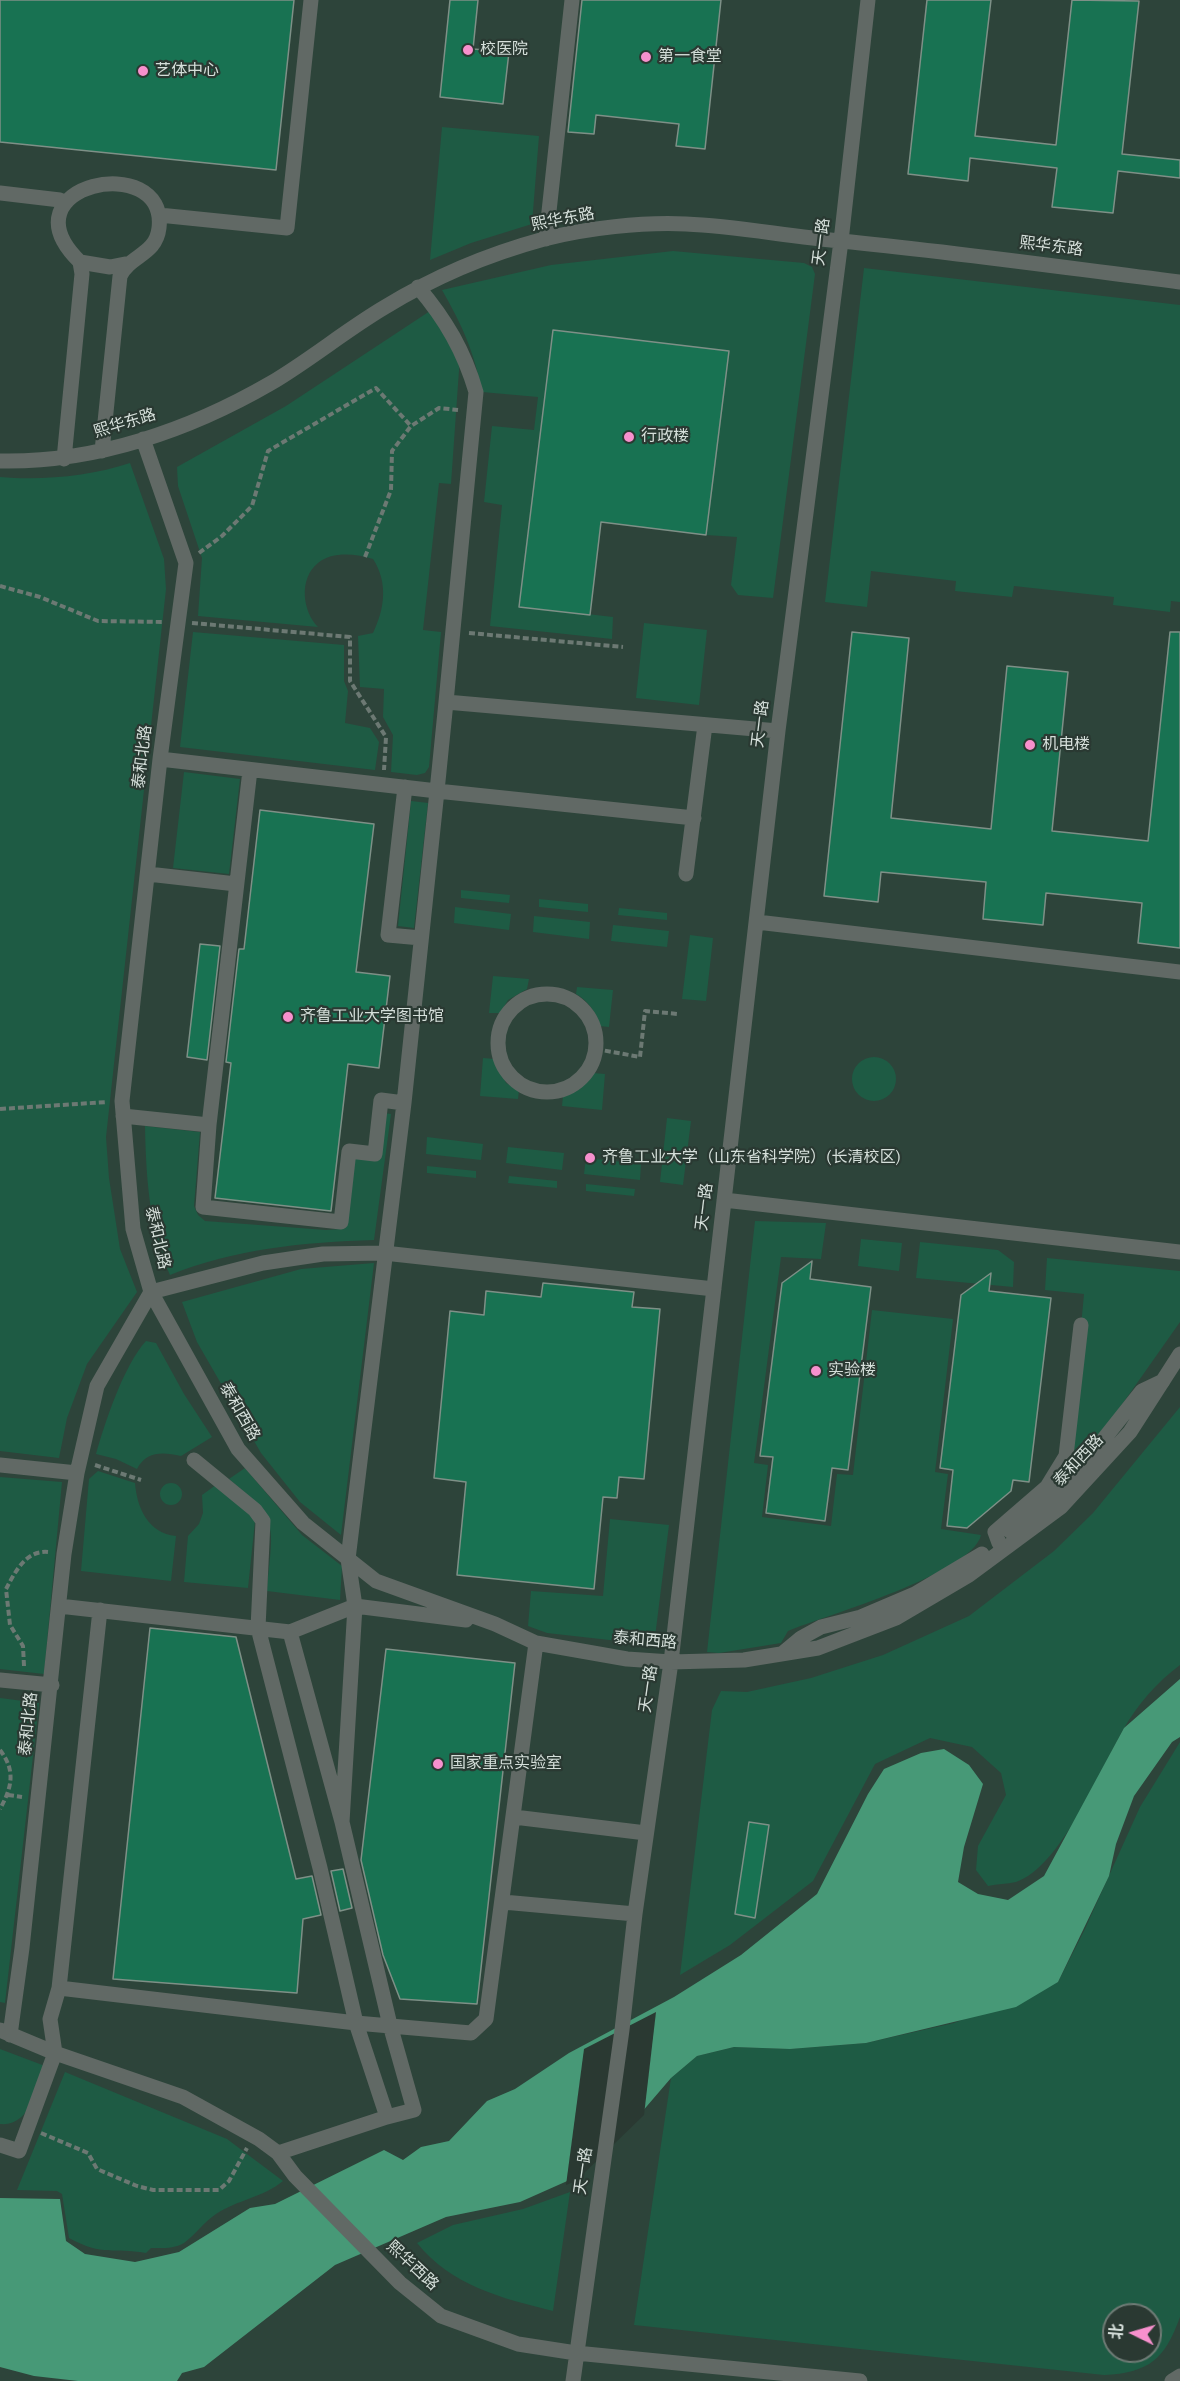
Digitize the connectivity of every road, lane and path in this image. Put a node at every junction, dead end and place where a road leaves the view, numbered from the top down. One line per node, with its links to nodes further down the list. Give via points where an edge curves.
1 (311, 0): 6 (street, via 287,228)
2 (572, 0): 7 (street)
3 (868, 0): 8 (street, 天一路)
4 (0, 193): 5 (street)
5 (60, 200): 6 (street, via 79,187 120,186 145,194); 9 (street, via 53,224 57,237)
6 (159, 215): 10 (street, via 155,242 147,252)
7 (546, 239): 8 (street, 熙华东路, via 620,227 686,224); 12 (street, 熙华东路, via 478,260)
8 (841, 241): 11 (street, 熙华东路); 27 (street, 天一路)
9 (80, 262): 10 (street, via 110,267); 17 (street)
10 (125, 264): 16 (street, via 120,276)
11 (1180, 282)
12 (418, 287): 13 (street, via 439,312 468,363 476,392); 15 (street, 熙华东路, via 272,382 214,413)
13 (475, 411): 14 (path, via 439,408); 23 (street)
14 (411, 426): 19 (path, via 392,451 391,490); 20 (path, via 376,388 268,451 252,506 222,536)
15 (143, 440): 16 (street, 熙华东路); 20 (street, 泰和北路)
16 (102, 451): 17 (street, 熙华东路)
17 (64, 459): 18 (street, 熙华东路)
18 (0, 461)
19 (365, 557)
20 (186, 563): 22 (street, 泰和北路)
21 (0, 586): 22 (path, via 40,597 98,621)
22 (178, 622): 28 (street, 泰和北路); 30 (path, via 350,637 350,681 386,737)
23 (453, 632): 24 (path); 25 (street)
24 (623, 647)
25 (446, 702): 26 (street); 32 (street)
26 (705, 725): 27 (street); 33 (street)
27 (778, 731): 37 (street, 天一路)
28 (160, 759): 29 (street); 34 (street, 泰和北路)
29 (250, 770): 30 (street); 36 (street)
30 (384, 785): 31 (street)
31 (405, 787): 32 (street); 38 (street, via 388,935)
32 (437, 791): 33 (street); 38 (street)
33 (694, 818): 35 (street)
34 (147, 874): 36 (street); 43 (street, 泰和北路)
35 (687, 874)
36 (236, 884): 45 (street)
37 (757, 922): 39 (street); 46 (street, 天一路)
38 (421, 938): 42 (street)
39 (1180, 972)
40 (678, 1014): 41 (path, via 645,1011 640,1057)
41 (596, 1049): 41 (street, via 592,1064 571,1087 540,1092 525,1088 508,1073 498,1052 498,1036 502,1022 523,999 553,993 568,998 591,1019)
42 (404, 1102): 45 (street, via 381,1100 375,1154 349,1151 341,1222 203,1207); 47 (street)
43 (122, 1108): 44 (path); 45 (street); 50 (street, 泰和北路, via 133,1229)
44 (0, 1109)
45 (209, 1125)
46 (724, 1200): 48 (street); 49 (street, 天一路)
47 (384, 1252): 49 (street); 50 (street, via 323,1254 263,1263); 60 (street)
48 (1180, 1252)
49 (714, 1290): 70 (street, 天一路)
50 (152, 1292): 56 (street, 泰和北路, via 98,1386); 60 (street, 泰和西路, via 238,1449 303,1523)
51 (1081, 1325): 58 (street, via 1066,1456 1047,1487 995,1532)
52 (1180, 1354): 53 (street, 泰和西路)
53 (1162, 1381): 58 (street, via 1142,1391 1076,1474); 69 (street, 泰和西路, via 1130,1432 1061,1507 969,1575 896,1617 818,1648)
54 (194, 1460): 66 (street, via 263,1521)
55 (0, 1465): 56 (street)
56 (78, 1469): 57 (path, via 114,1469); 59 (street, 泰和北路)
57 (141, 1480)
58 (999, 1543): 69 (street, via 915,1594 861,1617 821,1627)
59 (64, 1554): 61 (path, via 37,1551); 62 (street, 泰和北路)
60 (348, 1559): 63 (street); 65 (street, 泰和西路, via 376,1581)
61 (3, 1589): 72 (path, via 10,1625 25,1655)
62 (59, 1606): 64 (street); 73 (street, 泰和北路)
63 (355, 1606): 65 (street); 67 (street); 77 (street)
64 (100, 1610): 66 (street); 81 (street)
65 (495, 1624): 68 (street, 泰和西路)
66 (258, 1628): 67 (street); 82 (street)
67 (290, 1632): 77 (street)
68 (536, 1643): 70 (street, 泰和西路, via 627,1659); 76 (street)
69 (783, 1653): 70 (street, 泰和西路, via 744,1660)
70 (671, 1662): 78 (street, 天一路)
71 (0, 1680): 72 (street)
72 (23, 1682): 73 (street)
73 (52, 1684): 84 (street, 泰和北路)
74 (0, 1750): 75 (path, via 12,1783)
75 (0, 1809)
76 (514, 1816): 78 (street); 79 (street)
77 (342, 1822): 83 (street)
78 (646, 1833): 80 (street, 天一路)
79 (502, 1902): 80 (street); 83 (street, via 486,2019 471,2033)
80 (635, 1914): 91 (street, 天一路)
81 (58, 1988): 82 (street); 85 (street, via 50,2019)
82 (356, 2023): 83 (street); 86 (street)
83 (390, 2025): 86 (street, via 414,2110)
84 (5, 2032): 85 (street, 熙华西路)
85 (55, 2053): 87 (street); 88 (street, 熙华西路, via 183,2097)
86 (387, 2117): 90 (street)
87 (28, 2130): 88 (path, via 51,2135 88,2153 97,2169 113,2178 153,2190 219,2190 229,2181); 89 (street, via 19,2151)
88 (255, 2136): 90 (street, 熙华西路)
89 (0, 2145)
90 (278, 2153): 91 (street, 熙华西路, via 295,2176 400,2283 441,2316 518,2344)
91 (576, 2353): 93 (street, 天一路); 94 (street, 熙华西路)
92 (1180, 2376): 95 (street)
93 (573, 2381)
94 (860, 2381)
95 (1172, 2381)

